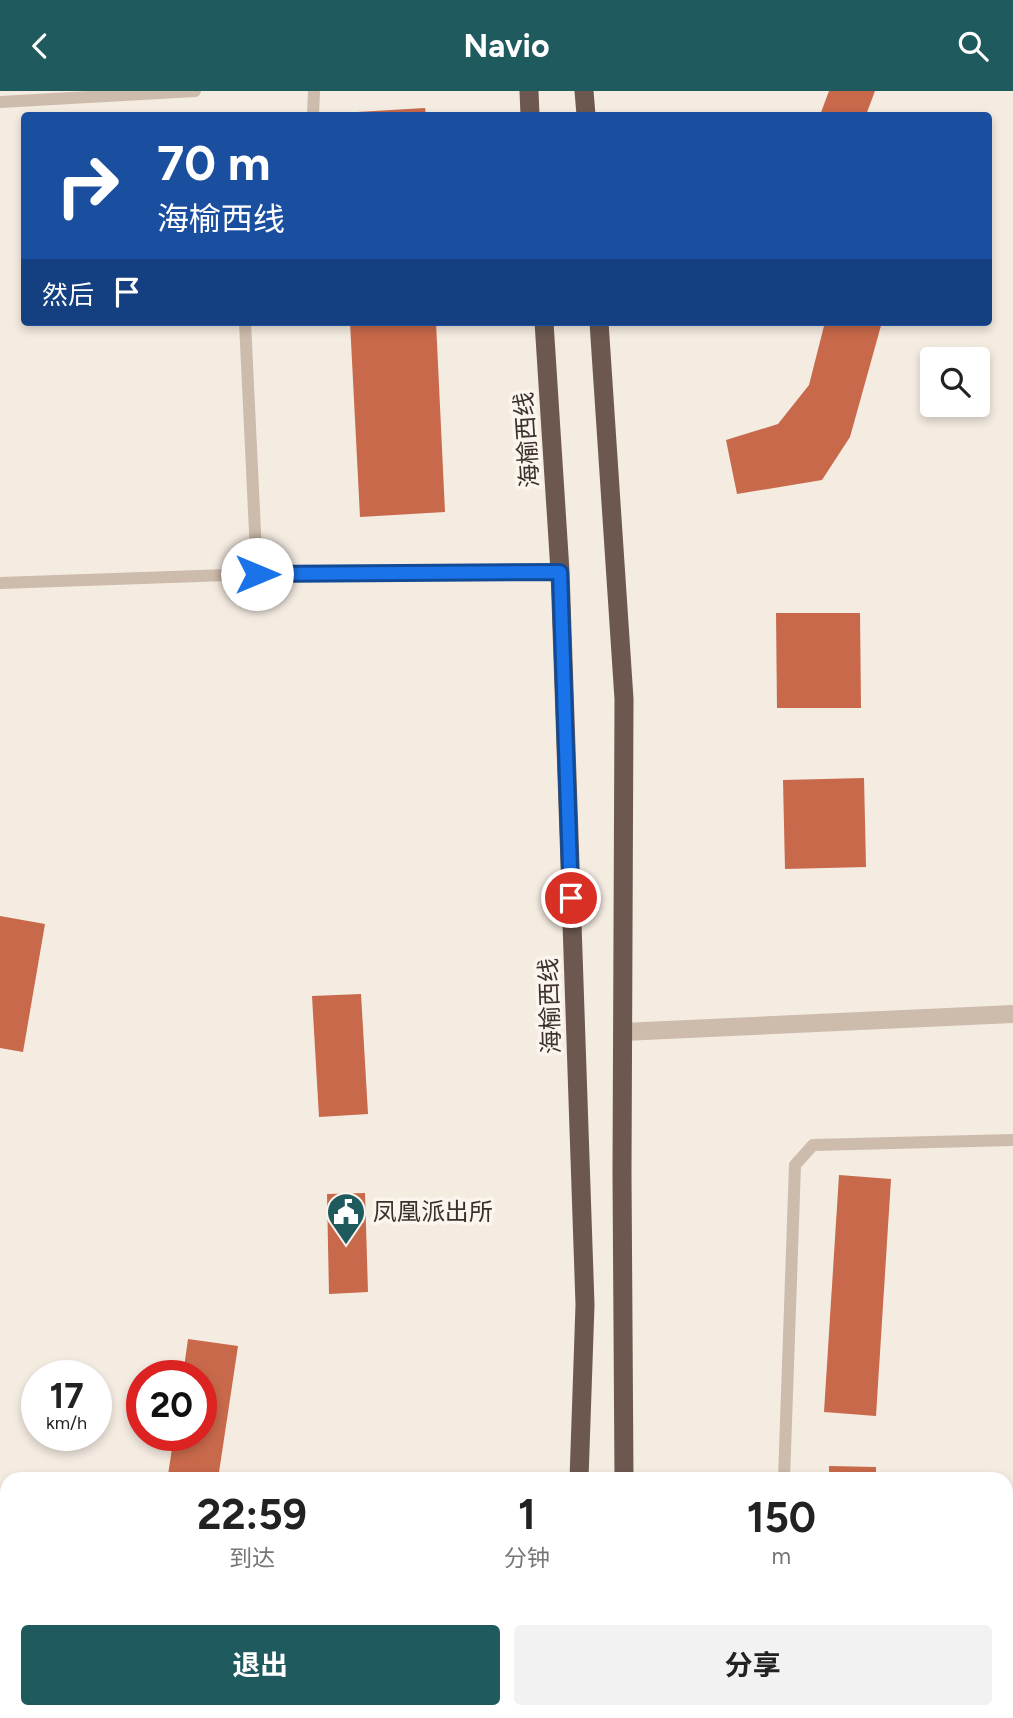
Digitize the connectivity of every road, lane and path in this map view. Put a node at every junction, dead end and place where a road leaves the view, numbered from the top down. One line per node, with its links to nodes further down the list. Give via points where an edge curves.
1 (195, 91): 5 (lane)
2 (314, 91): 6 (lane)
3 (529, 91): 7 (highway)
4 (584, 91): 8 (highway)
5 (0, 102)
6 (313, 112)
7 (530, 112)
8 (586, 112)
9 (245, 326): 13 (lane)
10 (544, 326): 12 (highway, 海榆西线)
11 (599, 326): 16 (highway, via 624,699)
12 (560, 572): 13 (lane); 18 (highway, 海榆西线, via 585,1305)
13 (257, 574): 14 (lane)
14 (0, 583)
15 (1013, 1014): 16 (street)
16 (623, 1032): 19 (highway)
17 (1013, 1140): 20 (lane, via 813,1145 795,1165)
18 (579, 1472)
19 (624, 1472)
20 (784, 1472)

